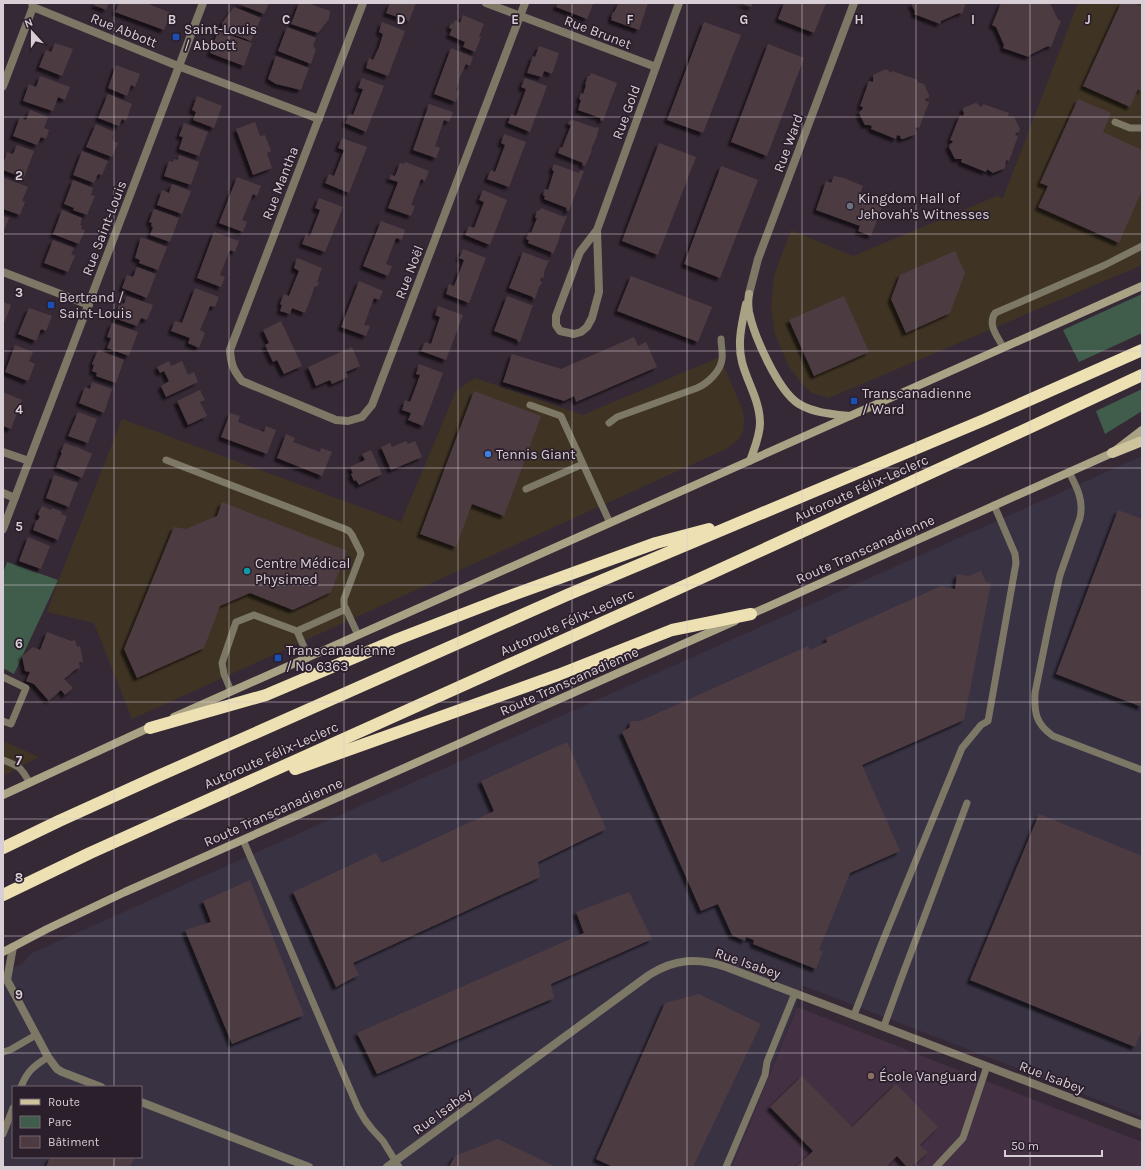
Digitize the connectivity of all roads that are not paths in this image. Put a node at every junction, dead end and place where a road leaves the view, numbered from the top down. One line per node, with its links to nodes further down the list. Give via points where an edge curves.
1 (203, 3): 9 (street, Rue Saint-Louis)
2 (363, 3): 12 (street, Rue Mantha)
3 (486, 3): 8 (street, Rue Brunet)
4 (525, 3): 8 (street, Rue Noël)
5 (679, 3): 10 (street, Rue Gold)
6 (854, 3): 19 (street, Rue Ward, via 758,259)
7 (33, 5): 9 (street, Rue Abbott); 11 (street)
8 (520, 16): 10 (street, Rue Brunet); 24 (street, Rue Noël, via 372,405 362,417 348,421 336,420 242,381)
9 (178, 66): 12 (street, Rue Abbott); 20 (street, Rue Saint-Louis)
10 (656, 67): 15 (street, Rue Gold)
11 (3, 86)
12 (319, 119): 24 (street, Rue Mantha, via 230,350)
13 (1115, 122): 14 (lane, via 1130,128)
14 (1142, 128)
15 (597, 230): 15 (street, Rue Gold, via 580,252 558,309 556,325 560,331 574,334 581,332 592,318 599,292)
16 (1142, 246): 22 (lane, via 995,313 992,324)
17 (3, 272): 20 (street)
18 (1142, 286): 22 (main road)
19 (749, 294): 27 (main road, via 750,314 758,339 784,388 805,407 818,412); 35 (main road, via 741,328 740,350 757,401 760,422 759,435)
20 (88, 306): 34 (street, Rue Saint-Louis)
21 (721, 339): 28 (lane, via 722,359 707,383 617,417)
22 (1003, 348): 27 (main road)
23 (1142, 350): 42 (highway, Autoroute Félix-Leclerc, via 1024,403)
24 (235, 373)
25 (1142, 375): 58 (highway, Autoroute Félix-Leclerc)
26 (530, 405): 36 (lane, via 560,416)
27 (850, 416): 35 (main road)
28 (609, 423)
29 (1142, 430): 32 (main road, Route Transcanadienne)
30 (1142, 441): 32 (main road)
31 (3, 452): 34 (street)
32 (1112, 453): 37 (main road, Route Transcanadienne)
33 (166, 460): 45 (lane, via 349,531 361,554 344,600)
34 (29, 461): 40 (street, Rue Saint-Louis)
35 (750, 461): 43 (main road)
36 (583, 464): 38 (lane); 43 (lane)
37 (1069, 472): 41 (main road, Route Transcanadienne); 55 (lane, via 1079,493 1082,510 1060,575 1049,624 1035,693 1036,715 1045,729 1054,736)
38 (526, 489)
39 (3, 493): 40 (street)
40 (15, 498): 44 (street, Rue Saint-Louis)
41 (994, 505): 46 (main road, Route Transcanadienne); 67 (lane, via 1015,554 1016,563 988,721 981,725 962,748)
42 (751, 518): 53 (highway, via 656,543 446,620 266,695); 61 (highway, Autoroute Félix-Leclerc, via 444,649)
43 (610, 523): 48 (main road)
44 (3, 529)
45 (346, 610): 47 (lane); 48 (lane)
46 (751, 614): 58 (highway, via 672,630 558,675); 60 (main road, Route Transcanadienne)
47 (298, 631): 49 (lane); 51 (lane, via 254,615 236,622 222,663)
48 (358, 635): 49 (main road)
49 (308, 656): 51 (main road)
50 (3, 677): 52 (lane, via 26,688 11,724)
51 (231, 691): 53 (main road)
52 (3, 721)
53 (150, 728): 56 (main road)
54 (3, 760): 56 (lane, via 21,769)
55 (1142, 770)
56 (29, 782): 57 (main road)
57 (3, 795)
58 (208, 800): 62 (highway, Autoroute Félix-Leclerc)
59 (967, 804): 68 (lane)
60 (243, 840): 63 (main road, Route Transcanadienne, via 76,915); 79 (lane, via 358,1108 364,1120 384,1141)
61 (3, 848)
62 (3, 895)
63 (13, 947): 64 (main road, Route Transcanadienne); 65 (street)
64 (3, 952)
65 (5, 979): 69 (street)
66 (795, 993): 67 (street, Rue Isabey); 79 (street, Rue Isabey, via 708,962 686,961 665,966); 82 (lane, via 767,1062 765,1075)
67 (854, 1015): 68 (street, Rue Isabey)
68 (884, 1026): 72 (street, Rue Isabey)
69 (36, 1035): 70 (lane); 71 (street)
70 (3, 1052)
71 (48, 1057): 73 (lane, via 28,1072); 74 (street, via 62,1072)
72 (987, 1066): 77 (street, Rue Isabey); 83 (lane, via 963,1138)
73 (21, 1086)
74 (98, 1086)
75 (142, 1102): 80 (street)
76 (12, 1111): 78 (lane)
77 (1142, 1125)
78 (3, 1134)
79 (397, 1164): 81 (street, Rue Isabey)
80 (309, 1167)
81 (386, 1167)
82 (726, 1167)
83 (936, 1167)

